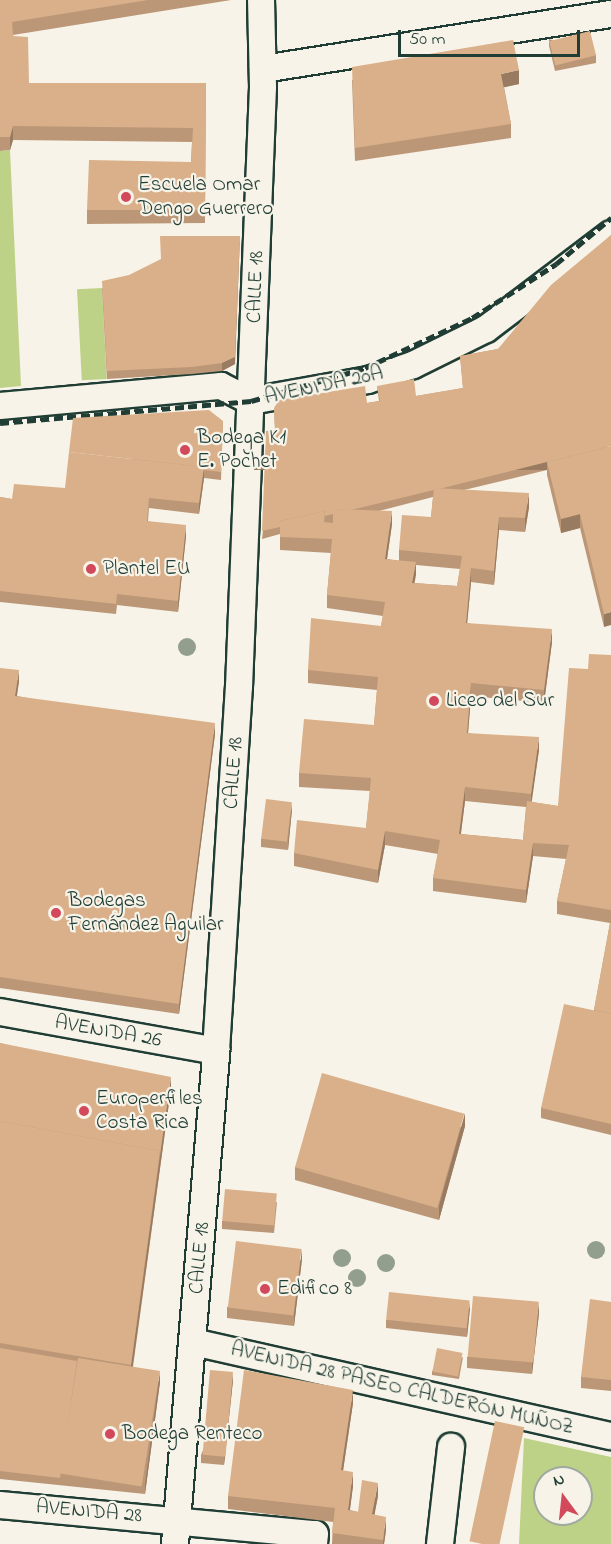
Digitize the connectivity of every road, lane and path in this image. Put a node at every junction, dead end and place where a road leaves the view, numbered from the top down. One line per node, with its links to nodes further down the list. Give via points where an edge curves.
1 (261, 0): 3 (street, CALLE 18)
2 (611, 14): 3 (street)
3 (263, 69): 5 (street, CALLE 18)
4 (611, 234): 5 (street, AVENIDA 20A, via 518,308 452,348 369,380)
5 (251, 401): 6 (street, AVENIDA 20A, via 221,386); 8 (street, CALLE 18, via 239,687)
6 (0, 406)
7 (0, 1012): 8 (street, AVENIDA 26)
8 (216, 1052): 9 (street, CALLE 18)
9 (193, 1342): 10 (street, AVENIDA 28 PASEO CALDERÓN MUÑOZ); 13 (street, CALLE 18)
10 (611, 1436)
11 (451, 1447): 16 (street)
12 (0, 1505): 13 (street, AVENIDA 28)
13 (176, 1532): 14 (street, AVENIDA 28)
14 (240, 1535): 15 (street, AVENIDA 28, via 315,1534)
15 (314, 1544)
16 (440, 1544)

